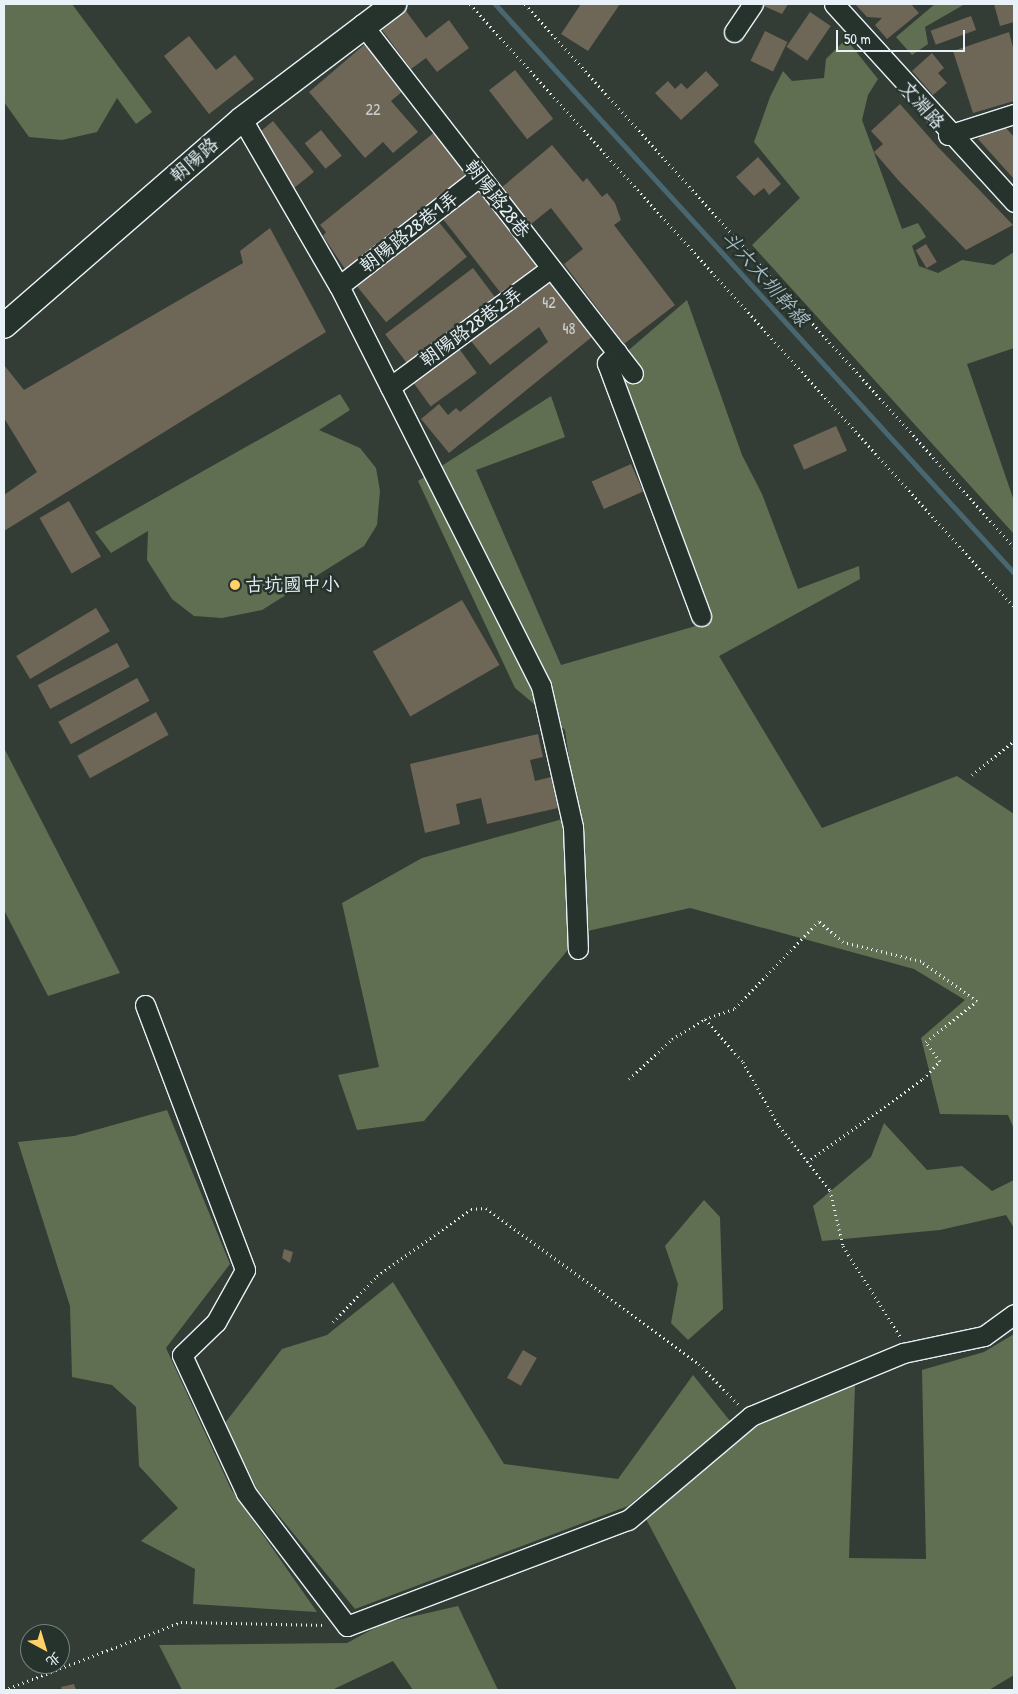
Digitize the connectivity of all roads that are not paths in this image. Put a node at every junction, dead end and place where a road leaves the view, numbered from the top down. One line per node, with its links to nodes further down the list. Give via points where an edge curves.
1 (394, 4): 4 (main road, 朝陽路)
2 (753, 4): 5 (street)
3 (834, 4): 8 (street, 文淵路)
4 (362, 24): 7 (main road, 朝陽路); 9 (street, 朝陽路28巷)
5 (734, 32)
6 (1014, 114): 8 (street)
7 (242, 119): 12 (street); 13 (main road, 朝陽路)
8 (948, 135): 10 (street, 文淵路)
9 (479, 177): 11 (street, 朝陽路28巷); 12 (street, 朝陽路28巷1弄)
10 (1014, 202)
11 (551, 268): 14 (street, 朝陽路28巷); 16 (street, 朝陽路28巷2弄)
12 (339, 286): 16 (street)
13 (4, 326)
14 (617, 352): 15 (street, 朝陽路28巷); 17 (street, via 607,363)
15 (633, 373)
16 (390, 387): 18 (street, via 541,686 573,827)
17 (701, 616)
18 (578, 948)
19 (145, 1005): 20 (street, via 245,1270 216,1322 182,1355 246,1493 347,1626 628,1520 751,1416 910,1351 984,1336)
20 (1014, 1314)

